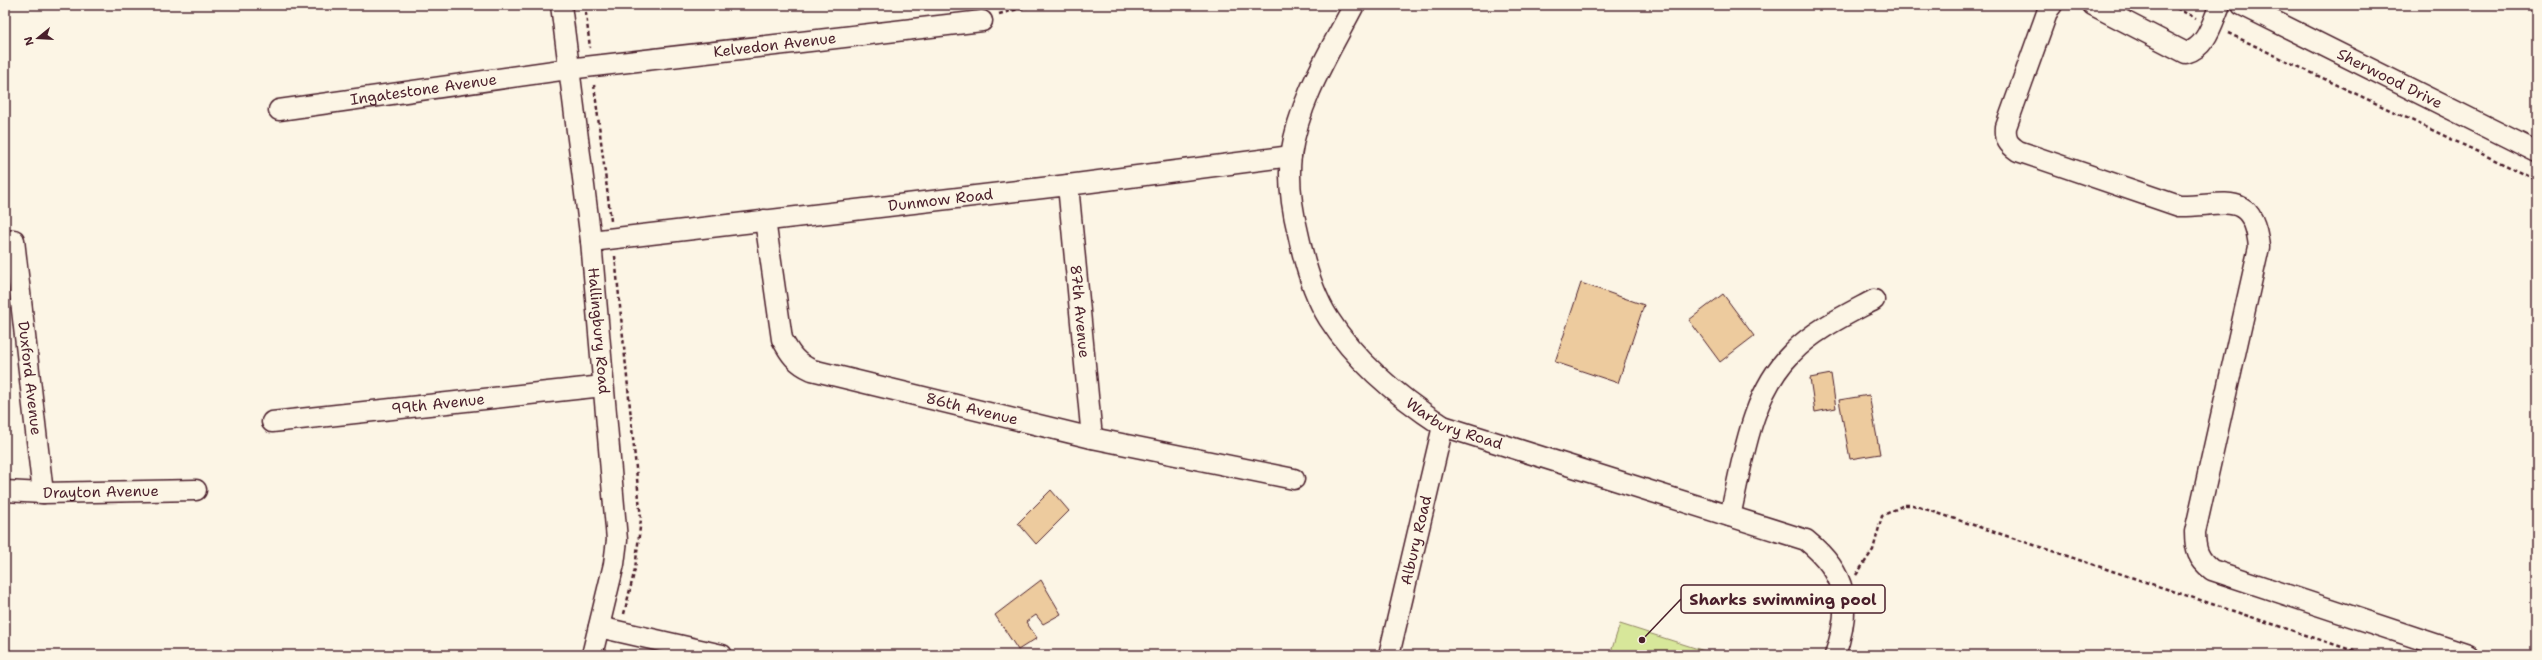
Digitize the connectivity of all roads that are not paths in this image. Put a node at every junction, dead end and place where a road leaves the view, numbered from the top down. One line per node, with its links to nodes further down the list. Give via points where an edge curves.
1 (561, 5): 8 (street, Hallingbury Road)
2 (1354, 5): 11 (street, Warbury Road, via 1308,94)
3 (2052, 5): 31 (street, via 2006,127 2005,137 2010,145 2018,151 2179,206 2234,204 2248,212 2257,226 2259,247 2195,532 2195,548 2201,562 2212,570)
4 (2093, 5): 5 (street, via 2186,53 2202,44)
5 (2220, 5)
6 (2242, 5): 10 (street, Sherwood Drive)
7 (982, 21): 8 (street, Kelvedon Avenue)
8 (568, 70): 9 (street, Ingatestone Avenue); 15 (street, Hallingbury Road)
9 (279, 110)
10 (2537, 152)
11 (1291, 156): 12 (street, Dunmow Road); 19 (street, Warbury Road, via 1291,196 1302,254 1328,318 1379,377 1416,408)
12 (1068, 185): 13 (street, Dunmow Road); 20 (street, 87th Avenue)
13 (765, 220): 15 (street, Dunmow Road); 20 (street, 86th Avenue, via 782,339 790,355 800,365)
14 (14, 240): 24 (street, Duxford Avenue)
15 (591, 240): 17 (street, Hallingbury Road)
16 (1874, 300): 25 (street, via 1835,321 1792,353 1774,377 1757,404)
17 (603, 386): 18 (street, 99th Avenue); 26 (street, Hallingbury Road, via 617,540)
18 (272, 422)
19 (1443, 426): 25 (street, Warbury Road); 29 (street, Albury Road)
20 (1092, 438): 21 (street, 86th Avenue)
21 (1294, 479)
22 (196, 490): 24 (street, Drayton Avenue)
23 (5, 491): 24 (street, Drayton Avenue)
24 (43, 493)
25 (1730, 516): 30 (street, Warbury Road, via 1806,540 1824,554 1842,588 1842,635)
26 (599, 627): 27 (street, Hallingbury Road); 28 (street)
27 (592, 655)
28 (722, 655)
29 (1389, 655)
30 (1836, 655)
31 (2468, 655)

